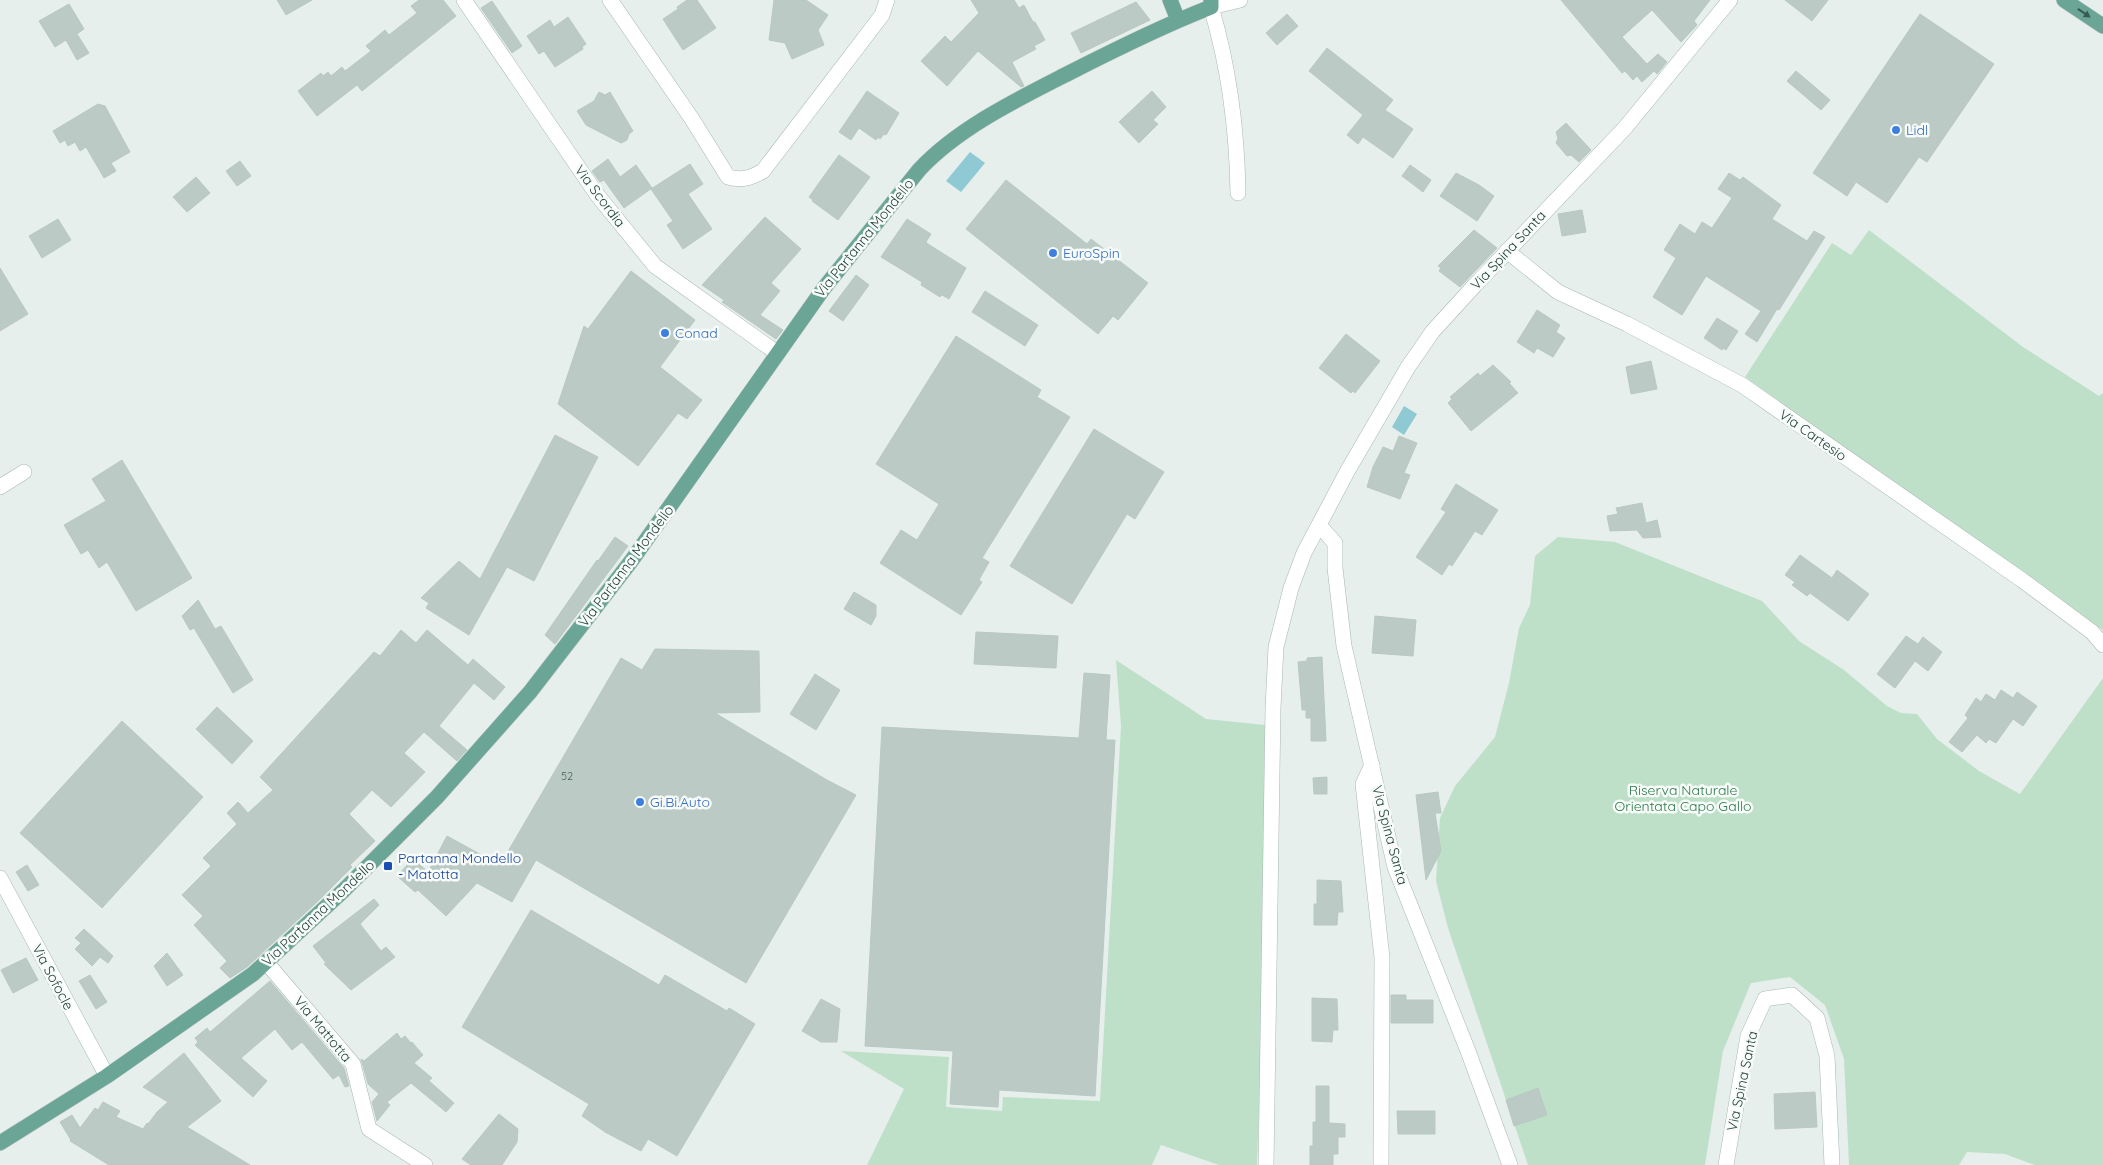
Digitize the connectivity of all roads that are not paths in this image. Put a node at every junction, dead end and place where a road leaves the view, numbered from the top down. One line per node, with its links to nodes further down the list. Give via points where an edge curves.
1 (464, 0): 13 (street, Via Scordia, via 598,196 655,266)
2 (610, 0): 3 (street, via 728,177 740,180 764,171 882,15)
3 (887, 0)
4 (1170, 0): 9 (main road)
5 (1240, 0): 8 (street, Via Partanna Mondello)
6 (1730, 0): 12 (street, Via Spina Santa, via 1624,129)
7 (2064, 0): 10 (main road, one-way to 10)
8 (1211, 3): 9 (main road, Via Partanna Mondello); 11 (street, via 1230,90)
9 (1178, 20): 13 (main road, Via Partanna Mondello, via 1022,97 934,153 824,288)
10 (2103, 26)
11 (1238, 193)
12 (1507, 251): 16 (street, Via Spina Santa, via 1433,331 1393,393); 17 (street, Via Cartesio, via 1558,292 1627,324 1742,385 2022,580 2092,632)
13 (777, 353): 20 (main road, Via Partanna Mondello, via 632,560 530,692 437,797)
14 (24, 472): 15 (street)
15 (0, 487)
16 (1319, 524): 18 (street, Via Spina Santa, via 1334,543 1344,646); 24 (street, Via Spina Santa, via 1291,588 1276,647)
17 (2103, 646)
18 (1372, 765): 25 (street, via 1363,784 1382,958); 26 (street, Via Spina Santa, via 1396,867)
19 (0, 878): 21 (street, Via Sofocle)
20 (266, 962): 21 (main road, Via Partanna Mondello); 23 (street, Via Mattotta, via 354,1064 369,1130)
21 (107, 1076): 22 (main road, Via Partanna Mondello)
22 (0, 1143)
23 (425, 1165)
24 (1266, 1165)
25 (1381, 1165)
26 (1510, 1165)
27 (1726, 1165): 28 (street, Via Spina Santa, via 1748,1036 1765,999 1792,995 1817,1018 1827,1056)
28 (1832, 1165)

